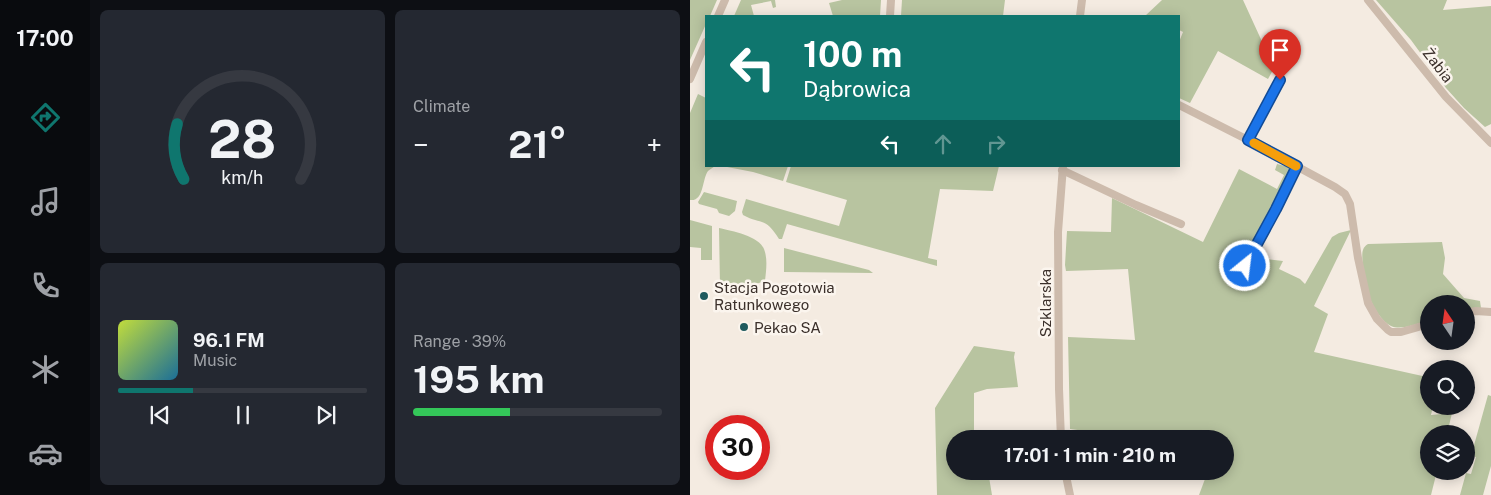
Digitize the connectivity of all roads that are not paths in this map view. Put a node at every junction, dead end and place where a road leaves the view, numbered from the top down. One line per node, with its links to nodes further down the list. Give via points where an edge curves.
1 (725, 0): 5 (street)
2 (891, 0): 6 (street)
3 (1082, 0): 7 (street)
4 (1368, 0): 13 (street, Żabia, via 1446,97)
5 (718, 15)
6 (890, 15)
7 (1080, 15)
8 (705, 44): 9 (street)
9 (690, 79)
10 (1280, 80): 12 (street)
11 (1180, 106): 12 (street)
12 (1248, 140): 14 (street)
13 (1491, 143)
14 (1297, 166): 17 (street); 20 (street, via 1335,187 1348,199 1362,280 1370,307 1386,328 1391,332 1401,332)
15 (1063, 168): 16 (street); 21 (street, Szklarska, via 1058,232)
16 (1181, 224)
17 (1245, 266)
18 (1475, 311): 19 (street)
19 (1491, 312)
20 (1420, 327)
21 (1061, 430)
22 (1067, 480): 23 (street)
23 (1070, 495)

